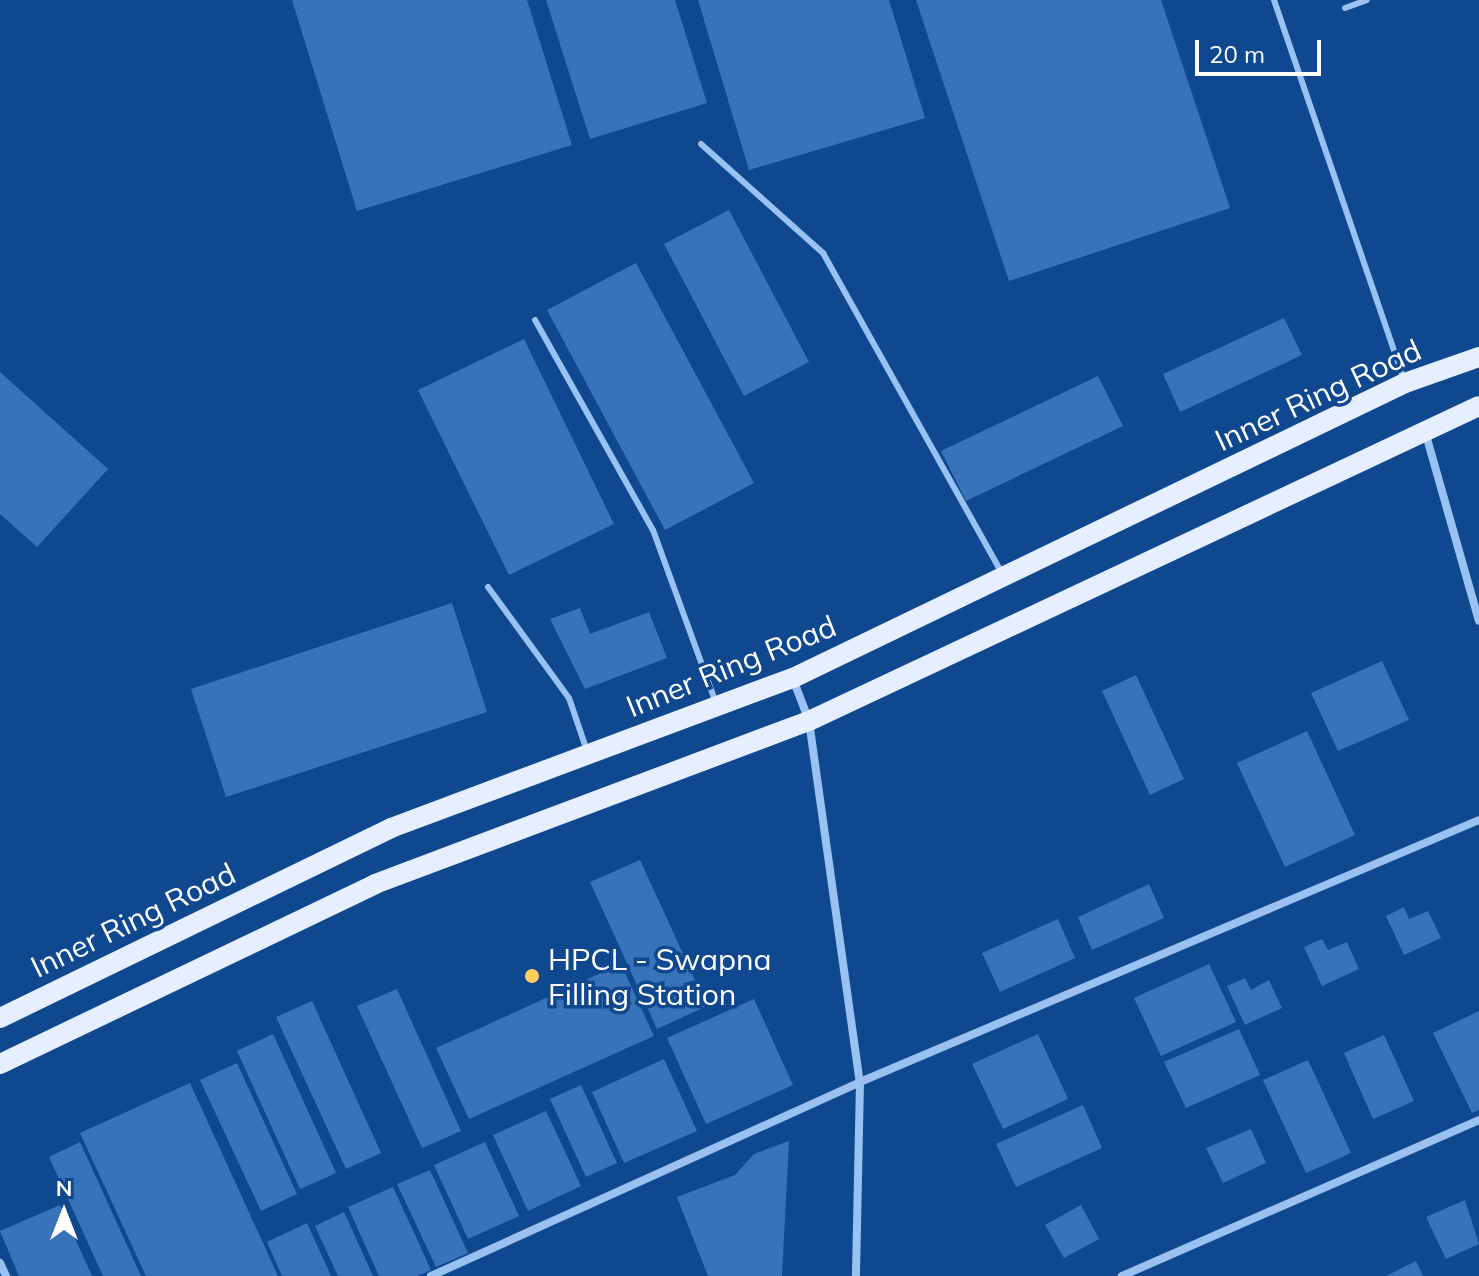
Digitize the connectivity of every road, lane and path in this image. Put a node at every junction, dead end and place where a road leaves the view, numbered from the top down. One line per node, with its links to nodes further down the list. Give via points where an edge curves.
1 (1274, 0): 7 (lane)
2 (1367, 0): 3 (lane)
3 (1345, 8)
4 (701, 144): 10 (lane, via 823,253)
5 (535, 320): 14 (lane, via 653,530)
6 (1479, 357): 7 (main road, Inner Ring Road)
7 (1405, 383): 10 (main road, Inner Ring Road)
8 (1479, 406): 9 (main road)
9 (1426, 435): 12 (street); 15 (main road)
10 (1005, 578): 13 (main road, Inner Ring Road)
11 (488, 587): 16 (lane, via 569,698)
12 (1479, 621)
13 (793, 678): 14 (main road, Inner Ring Road); 15 (street)
14 (717, 706): 16 (main road, Inner Ring Road)
15 (809, 721): 19 (main road, via 375,884); 20 (street)
16 (589, 754): 18 (main road, Inner Ring Road, via 391,828)
17 (1479, 820): 20 (street)
18 (0, 1018)
19 (0, 1064)
20 (860, 1082): 24 (street); 25 (street)
21 (1479, 1120): 26 (street)
22 (0, 1263): 23 (street)
23 (6, 1276)
24 (431, 1276)
25 (856, 1276)
26 (1122, 1276)

